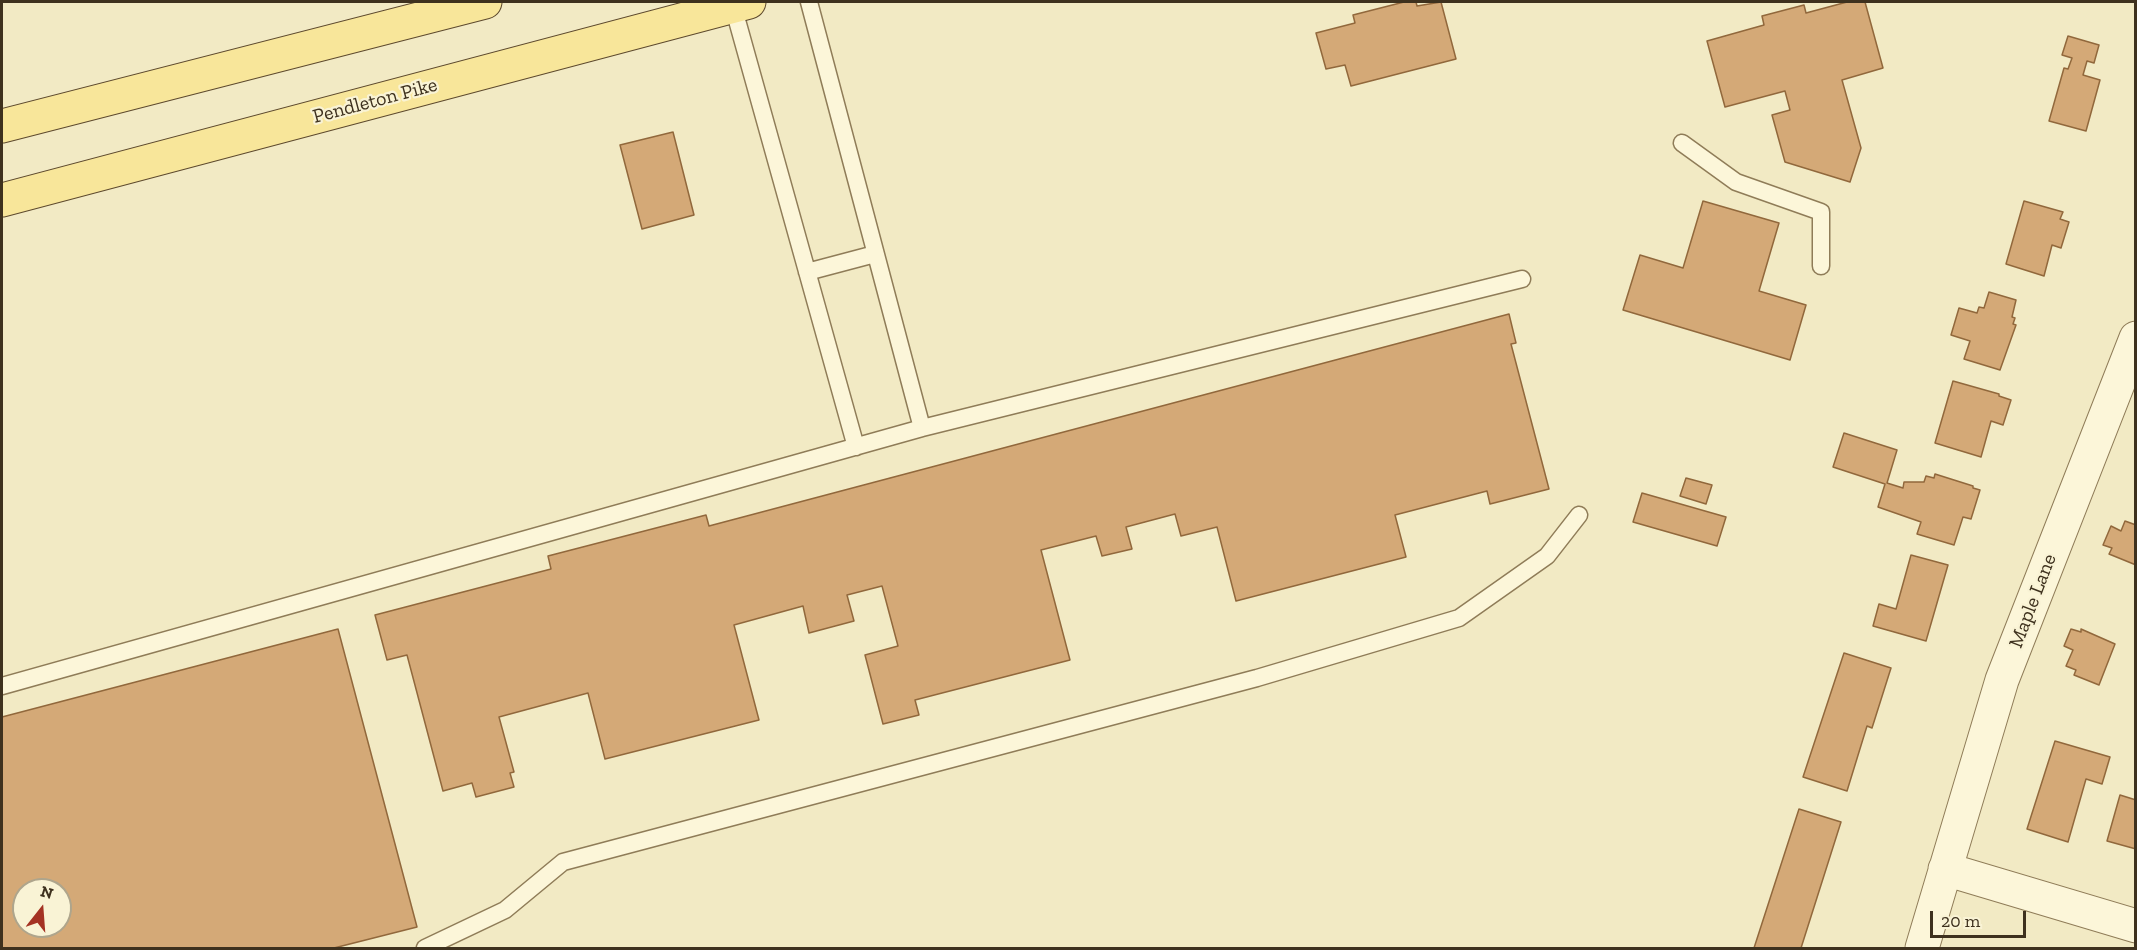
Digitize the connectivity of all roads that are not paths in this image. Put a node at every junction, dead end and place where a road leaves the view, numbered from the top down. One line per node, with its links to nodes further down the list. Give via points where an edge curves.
1 (485, 2): 4 (main road)
2 (809, 2): 7 (lane)
3 (741, 4): 6 (main road, Pendleton Pike); 9 (lane)
4 (2, 126)
5 (1682, 143): 8 (lane, via 1736,182 1821,212)
6 (2, 200)
7 (875, 254): 9 (lane); 12 (lane)
8 (1821, 266)
9 (807, 272): 13 (lane)
10 (1522, 279): 12 (lane)
11 (2136, 338): 16 (street, Maple Lane, via 2002,680)
12 (922, 428): 13 (lane)
13 (856, 447): 15 (lane)
14 (1580, 515): 18 (lane, via 1547,556 1459,618 1246,681 563,862 505,910)
15 (2, 686)
16 (1945, 869): 17 (street); 19 (street, Maple Lane)
17 (2136, 926)
18 (425, 948)
19 (1922, 948)

